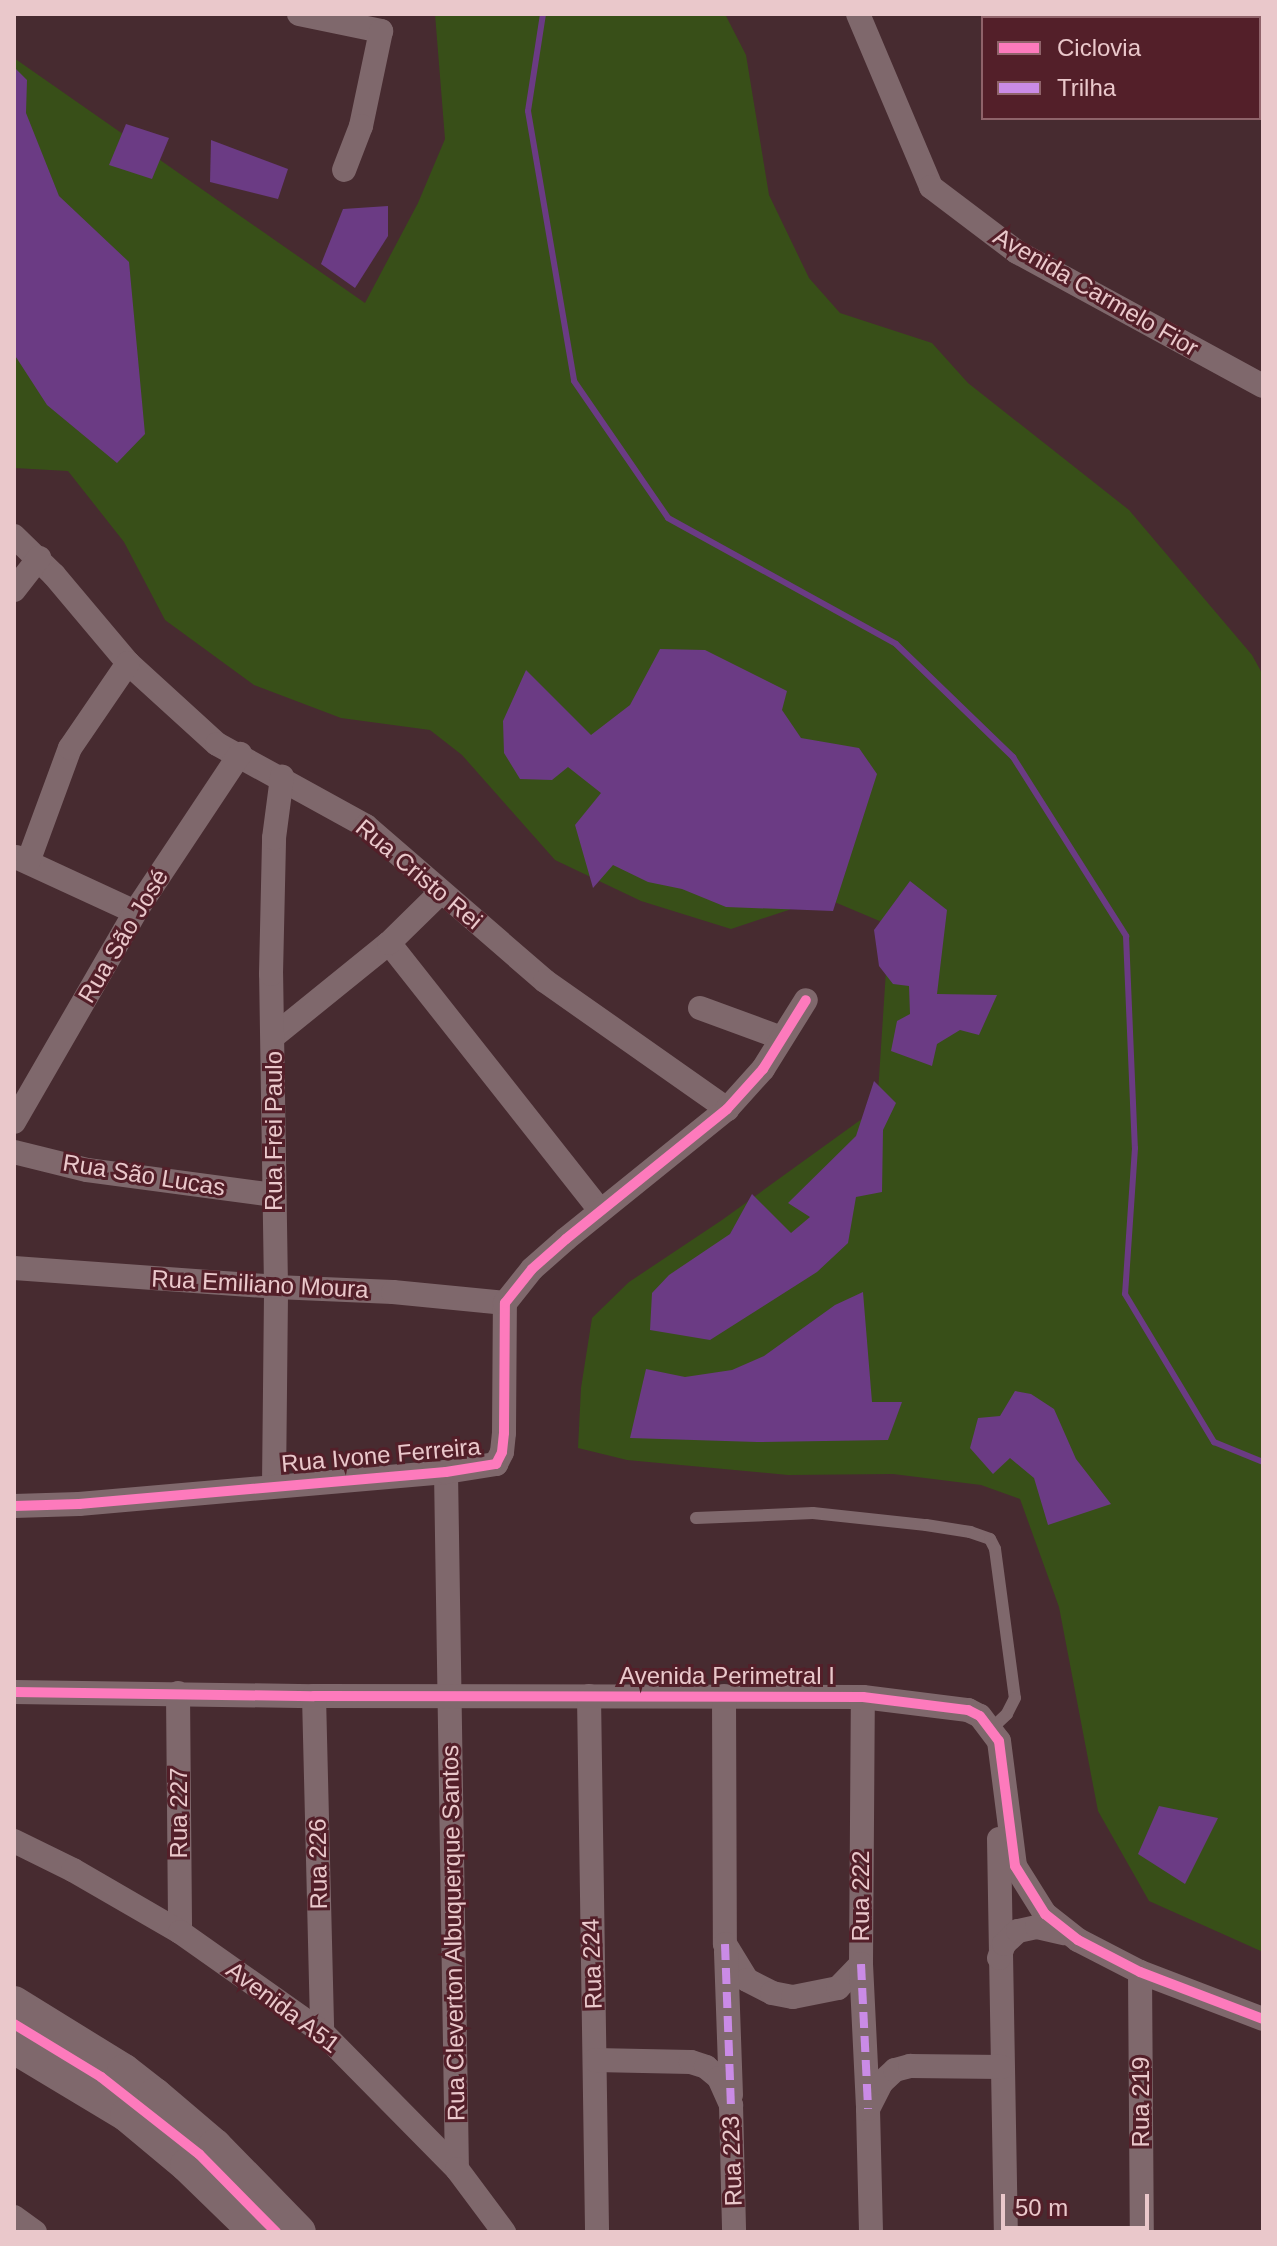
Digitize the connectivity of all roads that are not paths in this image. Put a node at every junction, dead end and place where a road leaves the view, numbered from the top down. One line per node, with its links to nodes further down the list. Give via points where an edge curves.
1 (299, 14): 3 (street, via 381,31 361,126)
2 (858, 14): 4 (street, Avenida Carmelo Fior, via 931,187 1017,252)
3 (344, 170)
4 (1263, 386)
5 (14, 536): 6 (street, Rua Cristo Rei)
6 (39, 558): 7 (street); 8 (street, Rua Cristo Rei)
7 (14, 590)
8 (128, 663): 9 (street, Rua Cristo Rei, via 217,744); 11 (street, via 70,748)
9 (240, 754): 10 (street, Rua Cristo Rei); 13 (street, Rua São José)
10 (282, 777): 12 (street, Rua Cristo Rei, via 366,826); 17 (street, Rua Frei Paulo, via 274,838)
11 (21, 859): 13 (street)
12 (441, 892): 14 (street); 19 (street, Rua Cristo Rei, via 545,981)
13 (135, 912): 20 (street, Rua São José)
14 (389, 943): 17 (street); 23 (street)
15 (806, 1000): 18 (street)
16 (700, 1008): 18 (street)
17 (274, 1036): 22 (street, Rua Frei Paulo)
18 (782, 1038): 19 (street)
19 (727, 1109): 23 (street)
20 (14, 1122)
21 (14, 1152): 22 (street, Rua São Lucas, via 87,1170)
22 (274, 1195): 25 (street, Rua Frei Paulo)
23 (600, 1210): 26 (street, via 532,1269)
24 (14, 1268): 25 (street, Rua Emiliano Moura)
25 (276, 1287): 26 (street, Rua Emiliano Moura); 28 (street, Rua Frei Paulo)
26 (505, 1303): 27 (street, Rua Ivone Ferreira, via 502,1452 490,1467)
27 (446, 1472): 28 (street, Rua Ivone Ferreira); 34 (street, Rua Cleverton Albuquerque Santos)
28 (274, 1485): 29 (street, Rua Ivone Ferreira)
29 (14, 1506)
30 (696, 1518): 38 (lane, via 813,1513 926,1525 990,1539 1015,1698)
31 (14, 1692): 32 (street, Avenida Perimetral I)
32 (178, 1693): 33 (street, Avenida Perimetral I); 40 (street, Rua 227)
33 (314, 1696): 34 (street, Avenida Perimetral I); 48 (street, Rua 226)
34 (449, 1696): 35 (street, Avenida Perimetral I); 54 (street, Rua Cleverton Albuquerque Santos)
35 (589, 1696): 36 (street, Avenida Perimetral I); 50 (street, Rua 224)
36 (724, 1696): 37 (street, Avenida Perimetral I); 42 (street)
37 (863, 1697): 38 (street, Avenida Perimetral I, via 957,1707 980,1716); 44 (street, Rua 222)
38 (996, 1738): 41 (street, via 1015,1866 1038,1905); 43 (street)
39 (14, 1841): 40 (street, Avenida A51)
40 (180, 1932): 48 (street, Avenida A51)
41 (1068, 1934): 43 (street, via 1037,1927 1018,1931); 45 (street)
42 (725, 1944): 44 (street, Rua 222, via 747,1980 793,1997 838,1988); 52 (street)
43 (999, 1958): 51 (street)
44 (861, 1964): 53 (street)
45 (1140, 1972): 47 (street); 64 (street, Rua 219)
46 (14, 2003): 58 (street, via 155,2095 215,2146)
47 (1263, 2019)
48 (322, 2032): 54 (street, Avenida A51)
49 (14, 2047): 57 (street, via 127,2115)
50 (595, 2060): 52 (street, Rua 223, via 700,2064 719,2078); 60 (street, Rua 224)
51 (1002, 2067): 53 (street, via 903,2067 881,2083); 63 (street)
52 (731, 2105): 61 (street, Rua 223)
53 (868, 2109): 62 (street)
54 (457, 2169): 59 (street, Avenida A51)
55 (14, 2217): 56 (street)
56 (35, 2232)
57 (256, 2232)
58 (299, 2232)
59 (504, 2232)
60 (597, 2232)
61 (734, 2232)
62 (871, 2232)
63 (1006, 2232)
64 (1142, 2232)

